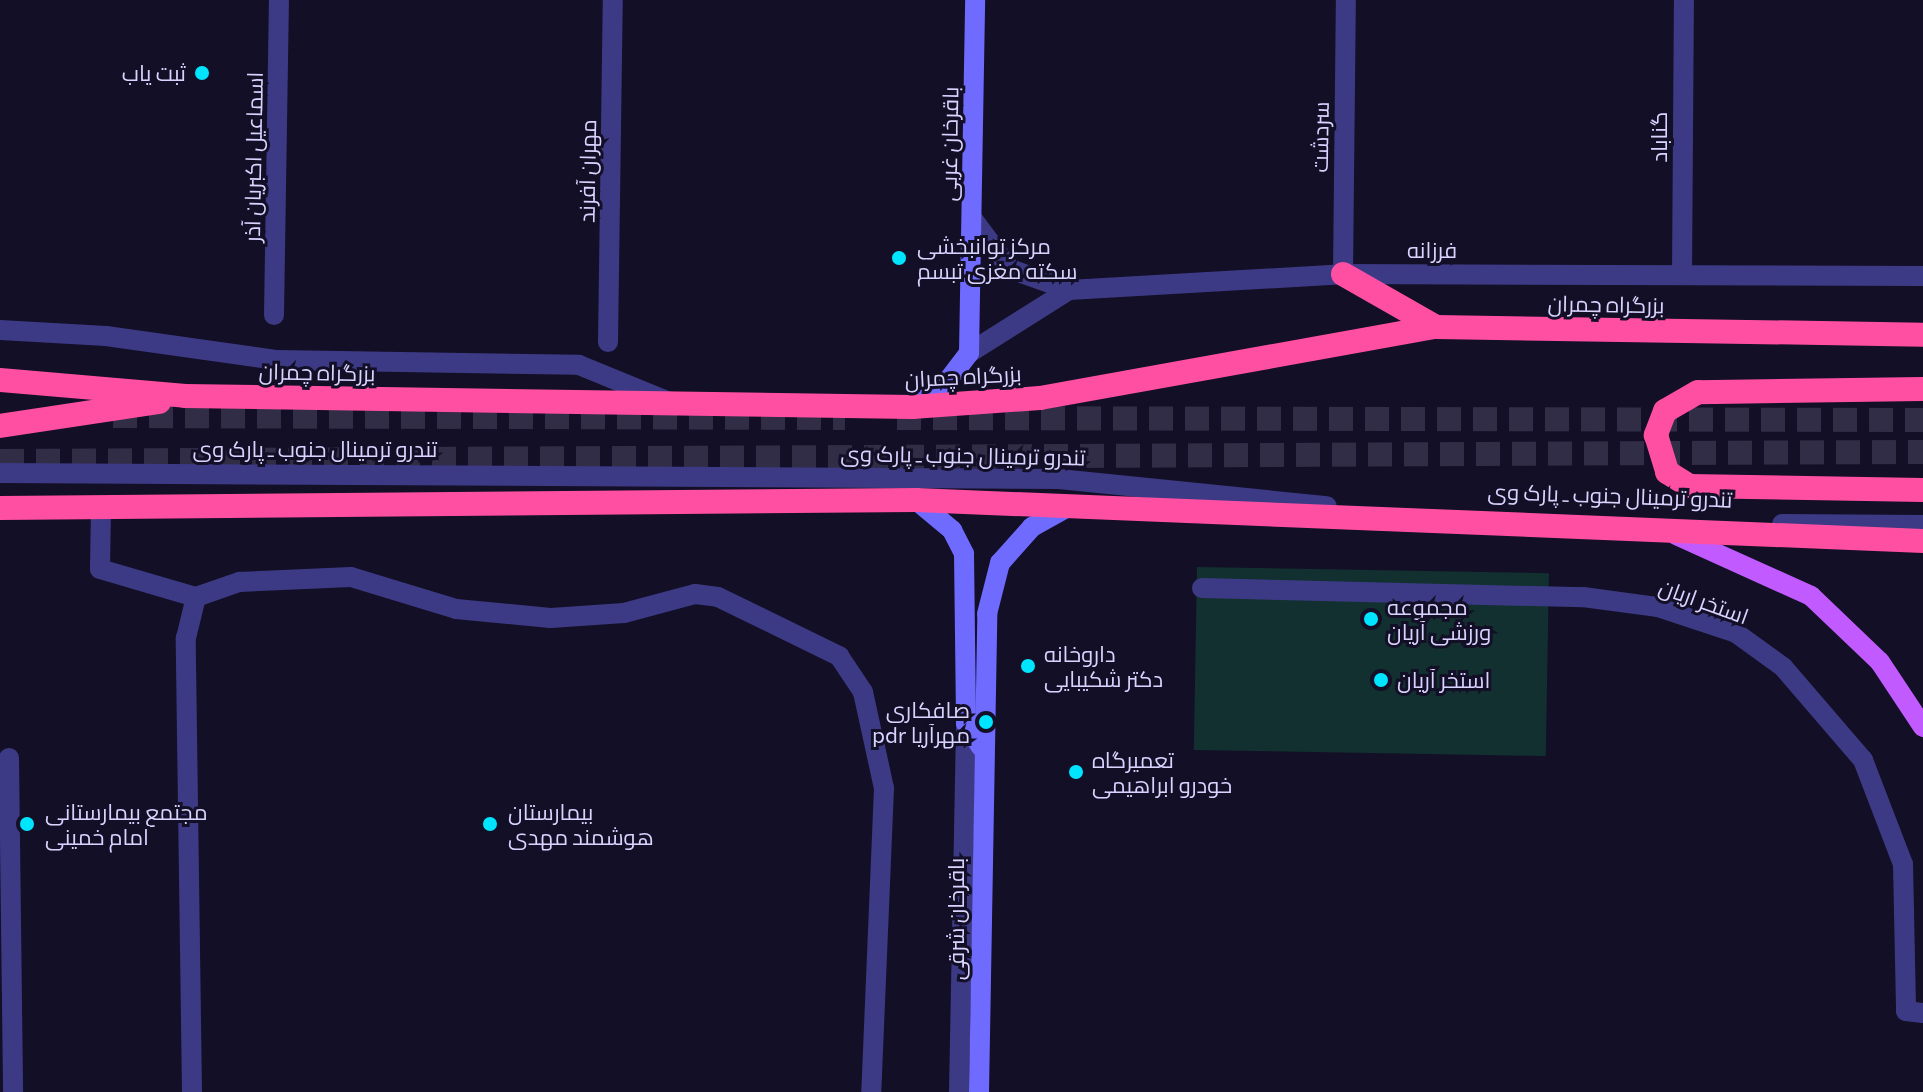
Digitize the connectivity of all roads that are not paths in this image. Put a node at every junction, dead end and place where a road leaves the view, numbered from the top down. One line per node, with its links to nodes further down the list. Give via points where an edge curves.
1 (279, 0): 11 (street, اسماعیل اکبریان آذر)
2 (613, 0): 15 (street, مهران آفرند)
3 (975, 0): 6 (street, باقرخان غربی)
4 (1346, 0): 7 (street, سردشت)
5 (1684, 0): 8 (street, گناباد)
6 (972, 218): 10 (street, فرزانه, via 1010,269); 16 (street, باقرخان غربی)
7 (1343, 274): 8 (street, فرزانه); 10 (street, فرزانه); 12 (highway)
8 (1682, 275): 9 (street, فرزانه)
9 (1923, 276)
10 (1069, 290): 16 (street)
11 (274, 315)
12 (1436, 327): 14 (highway, بزرگراه چمران); 21 (highway, بزرگراه چمران, via 1040,398)
13 (0, 330): 20 (street, via 106,336 277,360 579,365)
14 (1923, 335)
15 (608, 342)
16 (969, 353): 21 (street, via 943,387)
17 (0, 380): 19 (highway, بزرگراه چمران)
18 (1923, 389): 24 (highway, via 1698,392 1665,411 1656,435 1667,472 1689,486)
19 (185, 396): 20 (highway, بزرگراه چمران); 22 (highway, via 40,426)
20 (671, 402): 21 (highway, بزرگراه چمران)
21 (912, 407)
22 (0, 426)
23 (0, 473): 29 (street, تندرو ترمینال جنوب ـ پارک وی, via 1059,479 1314,505 1647,523)
24 (1923, 490)
25 (916, 500): 27 (highway); 28 (highway); 34 (street, via 952,530 964,554)
26 (0, 508): 28 (highway)
27 (1066, 508): 30 (highway); 36 (street, باقرخان شرقی, via 1022,537 992,582)
28 (101, 509): 33 (street, via 100,569)
29 (1923, 525)
30 (1676, 535): 31 (highway); 35 (main road, via 1811,596 1880,662)
31 (1923, 541)
32 (1202, 588): 38 (street, استخر اریان, via 1583,597 1658,607 1736,633 1783,667 1863,760 1903,864 1906,1011)
33 (196, 597): 40 (street, via 186,638); 41 (street, via 239,582 351,577 456,609 551,618 624,613 695,594 718,597 839,656 863,692 884,788)
34 (966, 723): 36 (street); 42 (street)
35 (1923, 727)
36 (981, 747): 43 (street, باقرخان شرقی)
37 (9, 758): 39 (street)
38 (1923, 1013)
39 (13, 1092)
40 (192, 1092)
41 (871, 1092)
42 (959, 1092)
43 (979, 1092)

